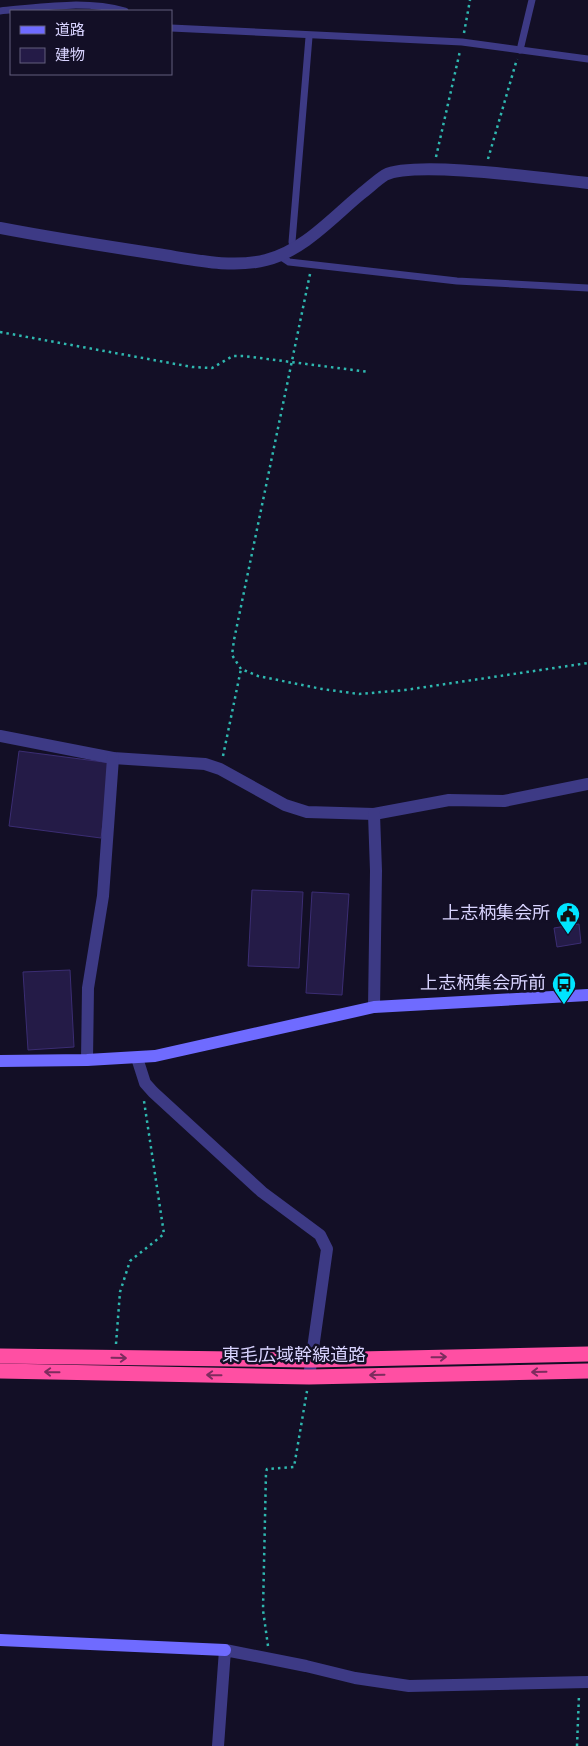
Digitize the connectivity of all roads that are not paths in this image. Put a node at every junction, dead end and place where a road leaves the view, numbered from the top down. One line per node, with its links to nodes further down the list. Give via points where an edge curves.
1 (532, 0): 6 (lane)
2 (0, 10): 3 (lane, via 89,3)
3 (122, 10)
4 (172, 28): 5 (lane)
5 (310, 37): 6 (lane, via 462,42); 10 (lane, via 292,242)
6 (520, 50): 7 (lane)
7 (588, 59)
8 (588, 183): 10 (street, via 406,169 384,176)
9 (0, 228): 11 (street, via 232,263)
10 (295, 248): 11 (street)
11 (280, 256): 12 (lane, via 289,262 457,281)
12 (588, 288)
13 (0, 736): 14 (street)
14 (113, 758): 16 (street, via 205,764 220,768 284,805 307,812); 20 (street, via 103,896 88,988)
15 (588, 784): 16 (street, via 504,801 449,800)
16 (374, 814): 18 (street)
17 (588, 995): 18 (street)
18 (374, 1007): 19 (street, via 212,1045)
19 (137, 1058): 20 (street); 24 (street, via 145,1083 262,1192 320,1235 327,1249)
20 (87, 1060): 21 (street)
21 (0, 1061)
22 (588, 1354): 24 (highway, 東毛広域幹線道路, one-way to 22)
23 (0, 1356): 24 (highway, 東毛広域幹線道路, one-way to 24)
24 (312, 1360): 27 (street)
25 (0, 1371): 27 (highway, 東毛広域幹線道路, one-way to 25)
26 (588, 1371): 27 (highway, 東毛広域幹線道路, one-way to 27)
27 (309, 1377)
28 (0, 1640): 29 (street)
29 (225, 1650): 30 (street, via 355,1678 409,1686); 31 (street)
30 (584, 1682)
31 (218, 1746)

